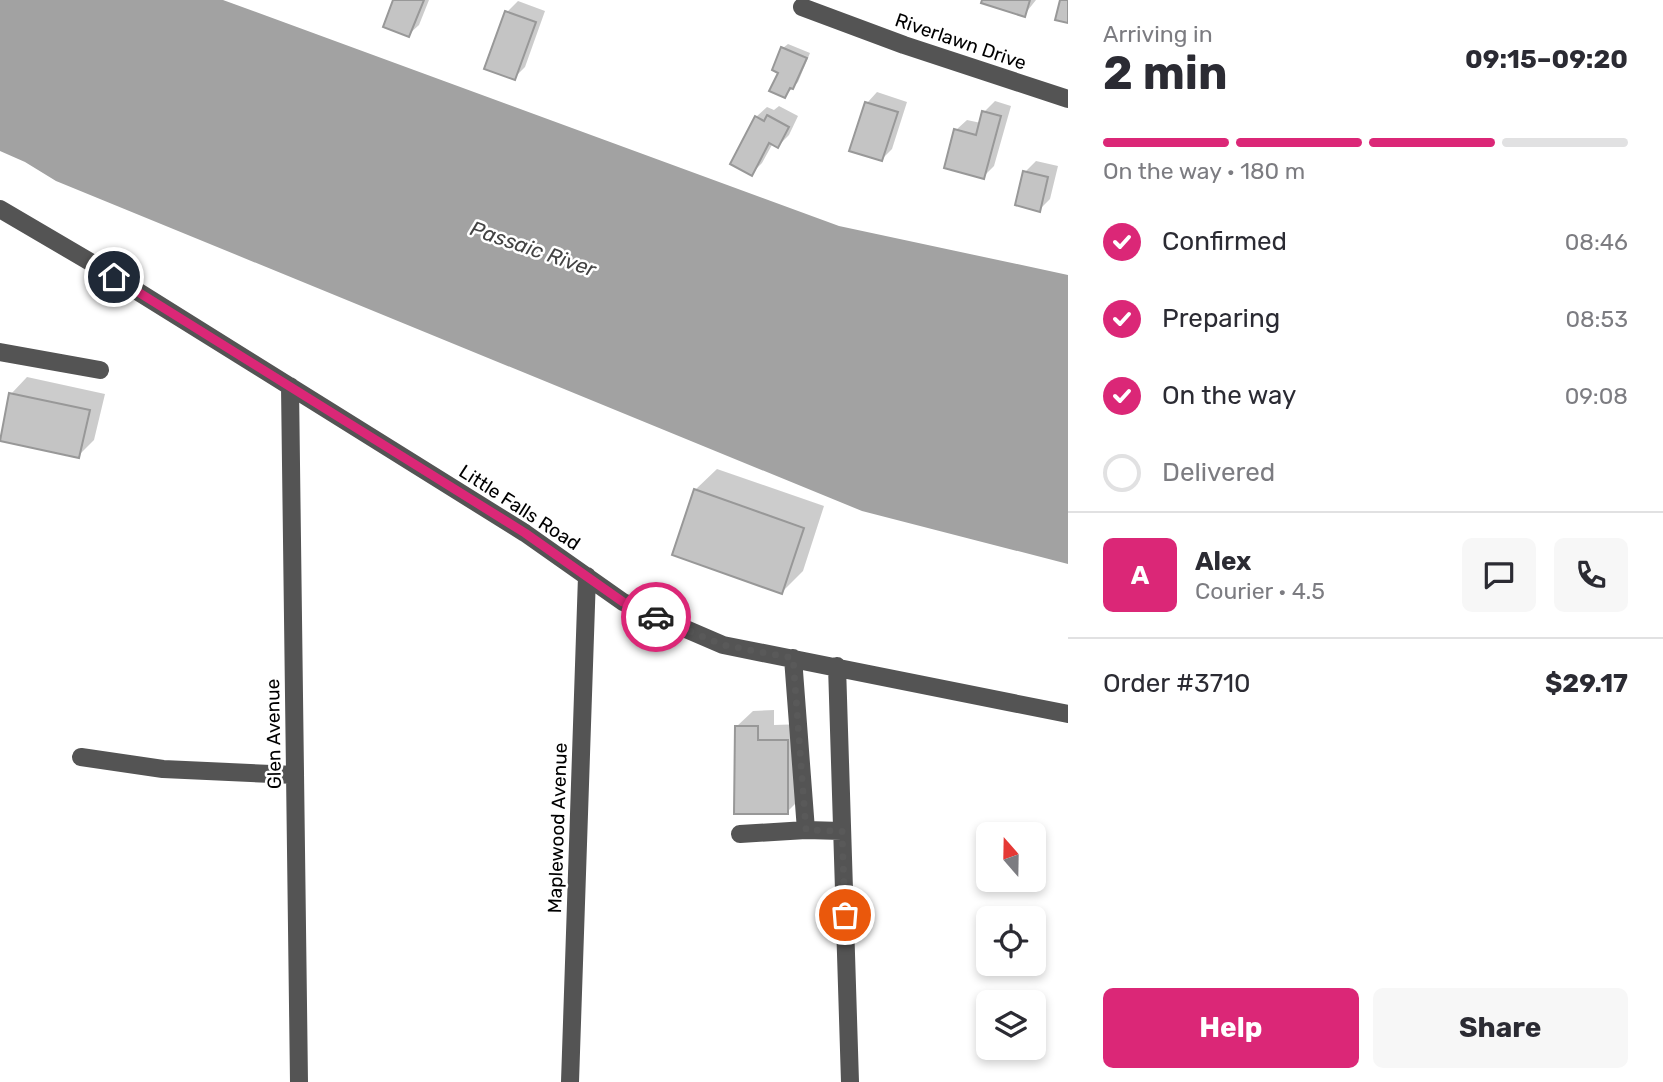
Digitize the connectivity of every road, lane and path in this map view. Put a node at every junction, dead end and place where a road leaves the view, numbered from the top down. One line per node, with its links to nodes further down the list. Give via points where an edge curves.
1 (802, 7): 2 (street, Riverlawn Drive)
2 (1068, 99)
3 (0, 209): 6 (street, Little Falls Road)
4 (0, 352): 5 (street)
5 (100, 370)
6 (290, 386): 7 (street, Little Falls Road); 12 (street, Glen Avenue)
7 (587, 576): 8 (street, Little Falls Road, via 623,602 723,645); 17 (street, Maplewood Avenue)
8 (793, 658): 9 (street, Little Falls Road); 13 (street)
9 (837, 666): 10 (street, Little Falls Road); 14 (street)
10 (1068, 714)
11 (81, 757): 12 (street, via 163,769)
12 (295, 775): 16 (street, Glen Avenue)
13 (806, 830): 14 (street); 15 (street)
14 (842, 831): 18 (street)
15 (740, 834)
16 (299, 1082)
17 (570, 1082)
18 (850, 1082)

